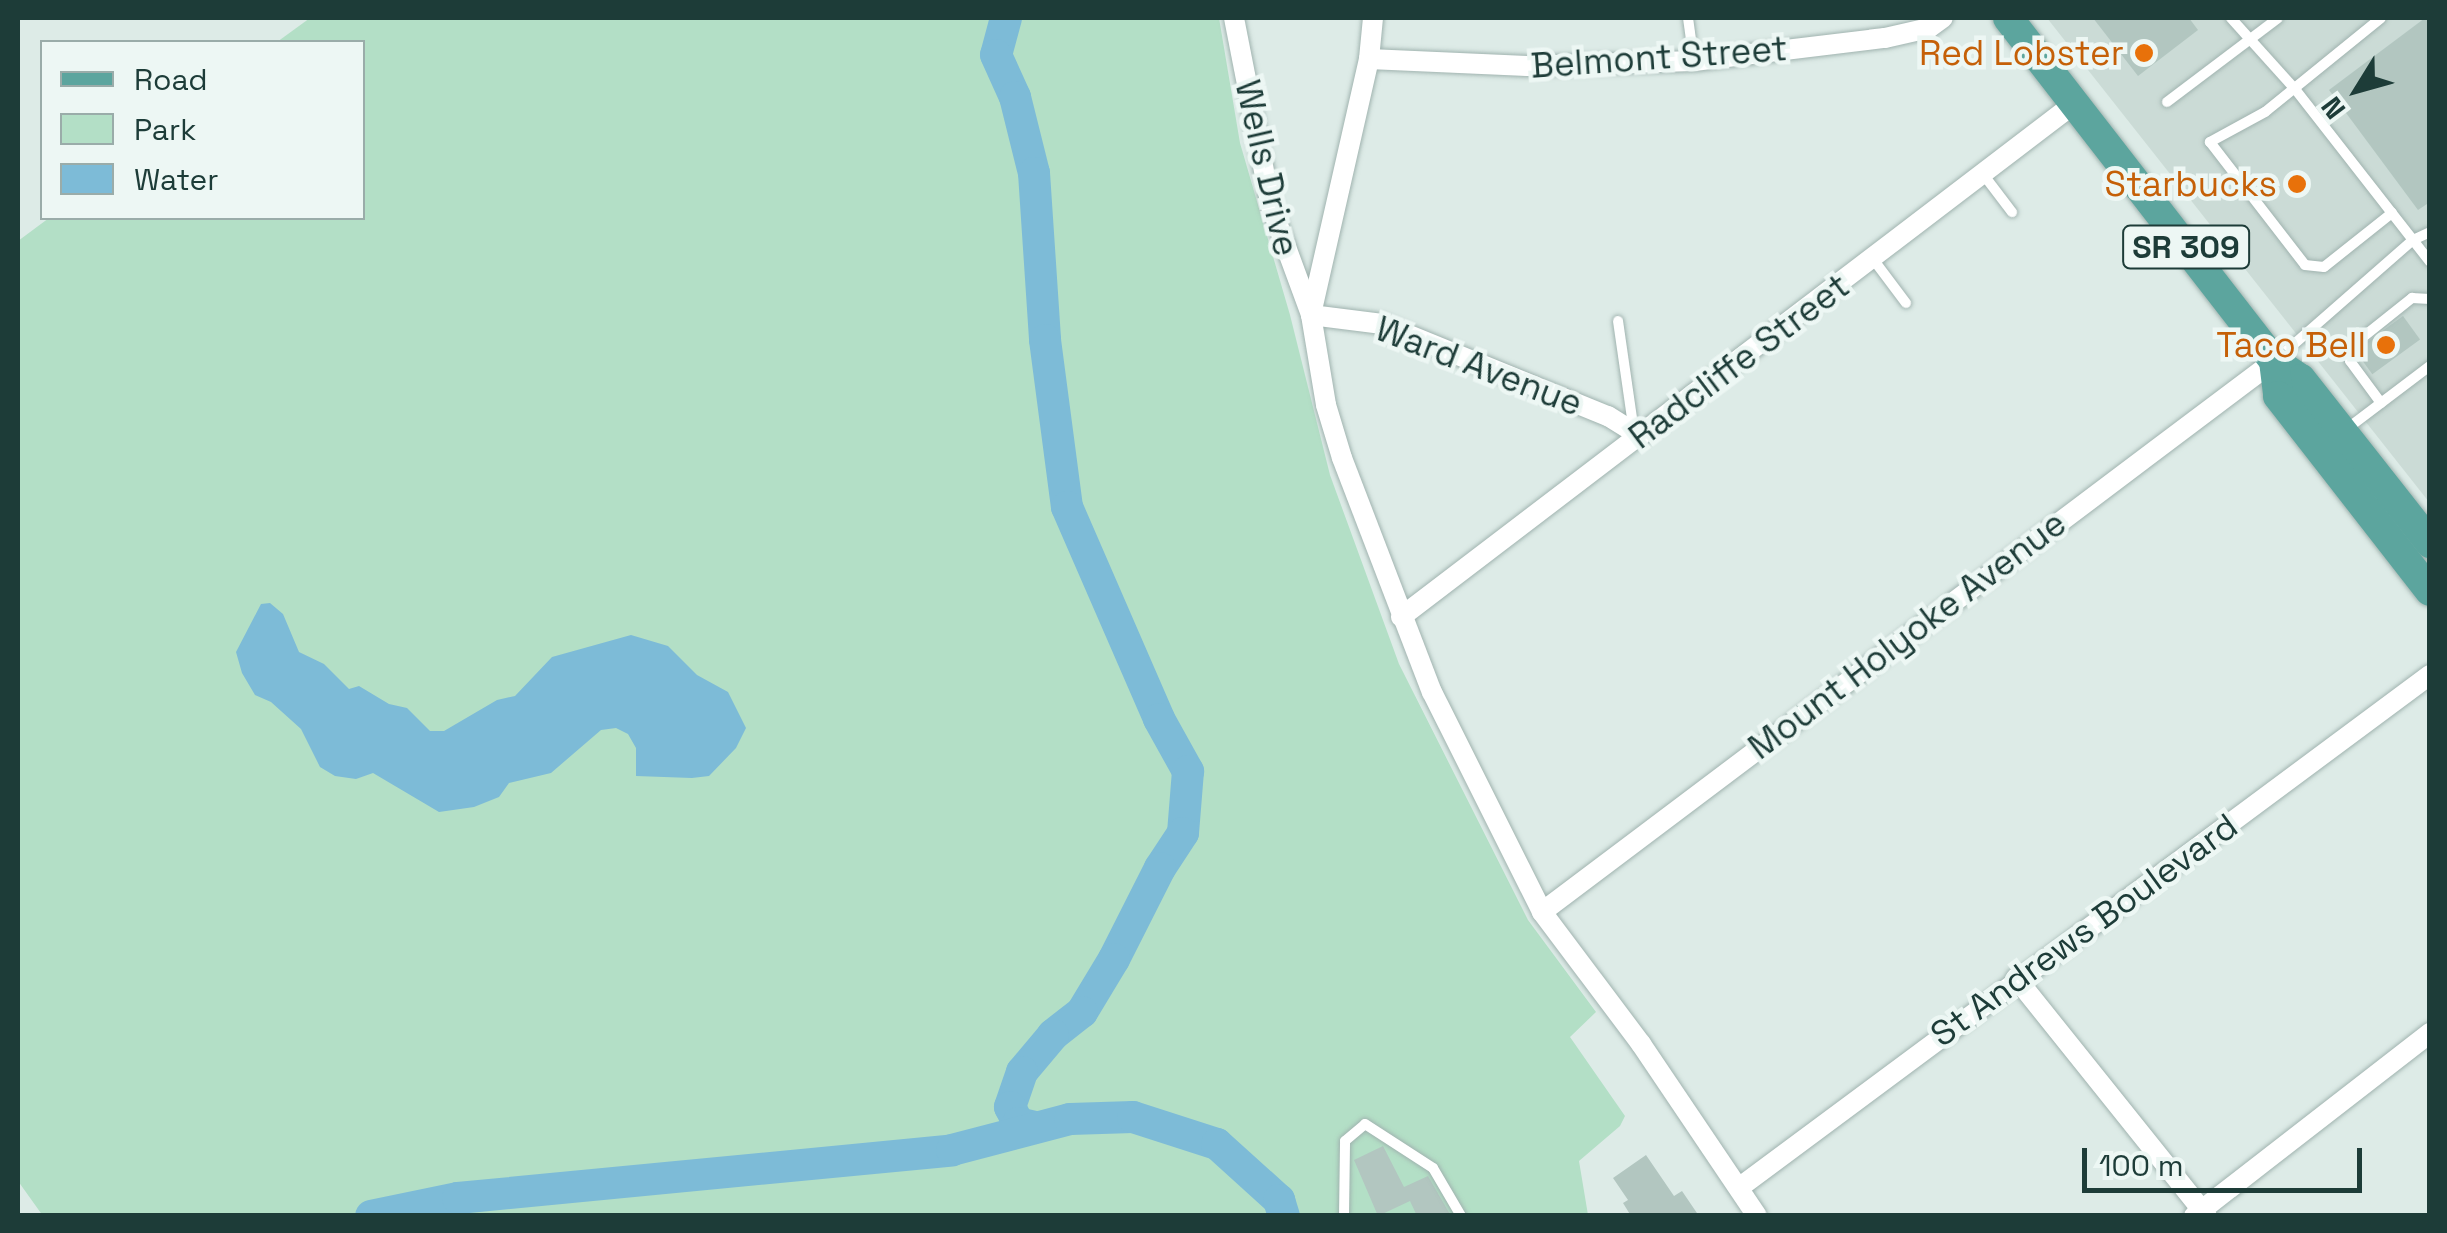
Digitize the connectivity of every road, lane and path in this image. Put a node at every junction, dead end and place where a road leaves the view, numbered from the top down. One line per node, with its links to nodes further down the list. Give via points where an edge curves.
1 (1234, 18): 24 (street, Wells Drive, via 1271,206)
2 (1373, 18): 10 (street)
3 (1688, 18): 11 (lane)
4 (1944, 18): 11 (street, Belmont Street, via 1885,38)
5 (2008, 18): 14 (main road, SR 309)
6 (2232, 18): 9 (lane)
7 (2278, 18): 9 (lane)
8 (2381, 18): 12 (lane)
9 (2252, 40): 12 (lane); 13 (lane)
10 (1370, 59): 11 (street, Belmont Street, via 1508,66); 24 (street)
11 (1694, 61)
12 (2295, 89): 17 (lane); 17 (lane, via 2210,142 2292,252 2305,265 2324,268)
13 (2167, 102)
14 (2075, 103): 15 (street, Radcliffe Street); 26 (main road, SR 309)
15 (1983, 174): 16 (lane); 20 (street, Radcliffe Street)
16 (2012, 212)
17 (2392, 212): 19 (lane)
18 (2430, 232): 19 (lane)
19 (2413, 240): 21 (lane); 26 (lane)
20 (1873, 259): 23 (lane); 30 (street, Radcliffe Street)
21 (2430, 262)
22 (2430, 300): 28 (lane, via 2412,298 2348,348 2350,362)
23 (1906, 303)
24 (1311, 315): 30 (street, Ward Avenue, via 1382,324 1608,416); 33 (street, via 1336,440)
25 (1618, 321): 30 (lane)
26 (2274, 361): 29 (main road, SR 309, via 2301,379); 32 (main road, SR 309, via 2278,396); 35 (street, Mount Holyoke Avenue)
27 (2430, 366): 28 (lane)
28 (2381, 403): 29 (lane)
29 (2344, 432): 31 (main road, SR 309)
30 (1637, 435): 33 (street, Radcliffe Street)
31 (2430, 544)
32 (2430, 592)
33 (1401, 617): 35 (street)
34 (2430, 675): 36 (street, St Andrews Boulevard)
35 (1542, 912): 38 (street)
36 (2016, 978): 38 (street, St Andrews Boulevard); 39 (street)
37 (2430, 1033): 39 (street)
38 (1740, 1188): 42 (street)
39 (2201, 1214)
40 (1344, 1216): 41 (lane, via 1344,1141 1365,1124 1434,1168)
41 (1461, 1216)
42 (1757, 1216)

